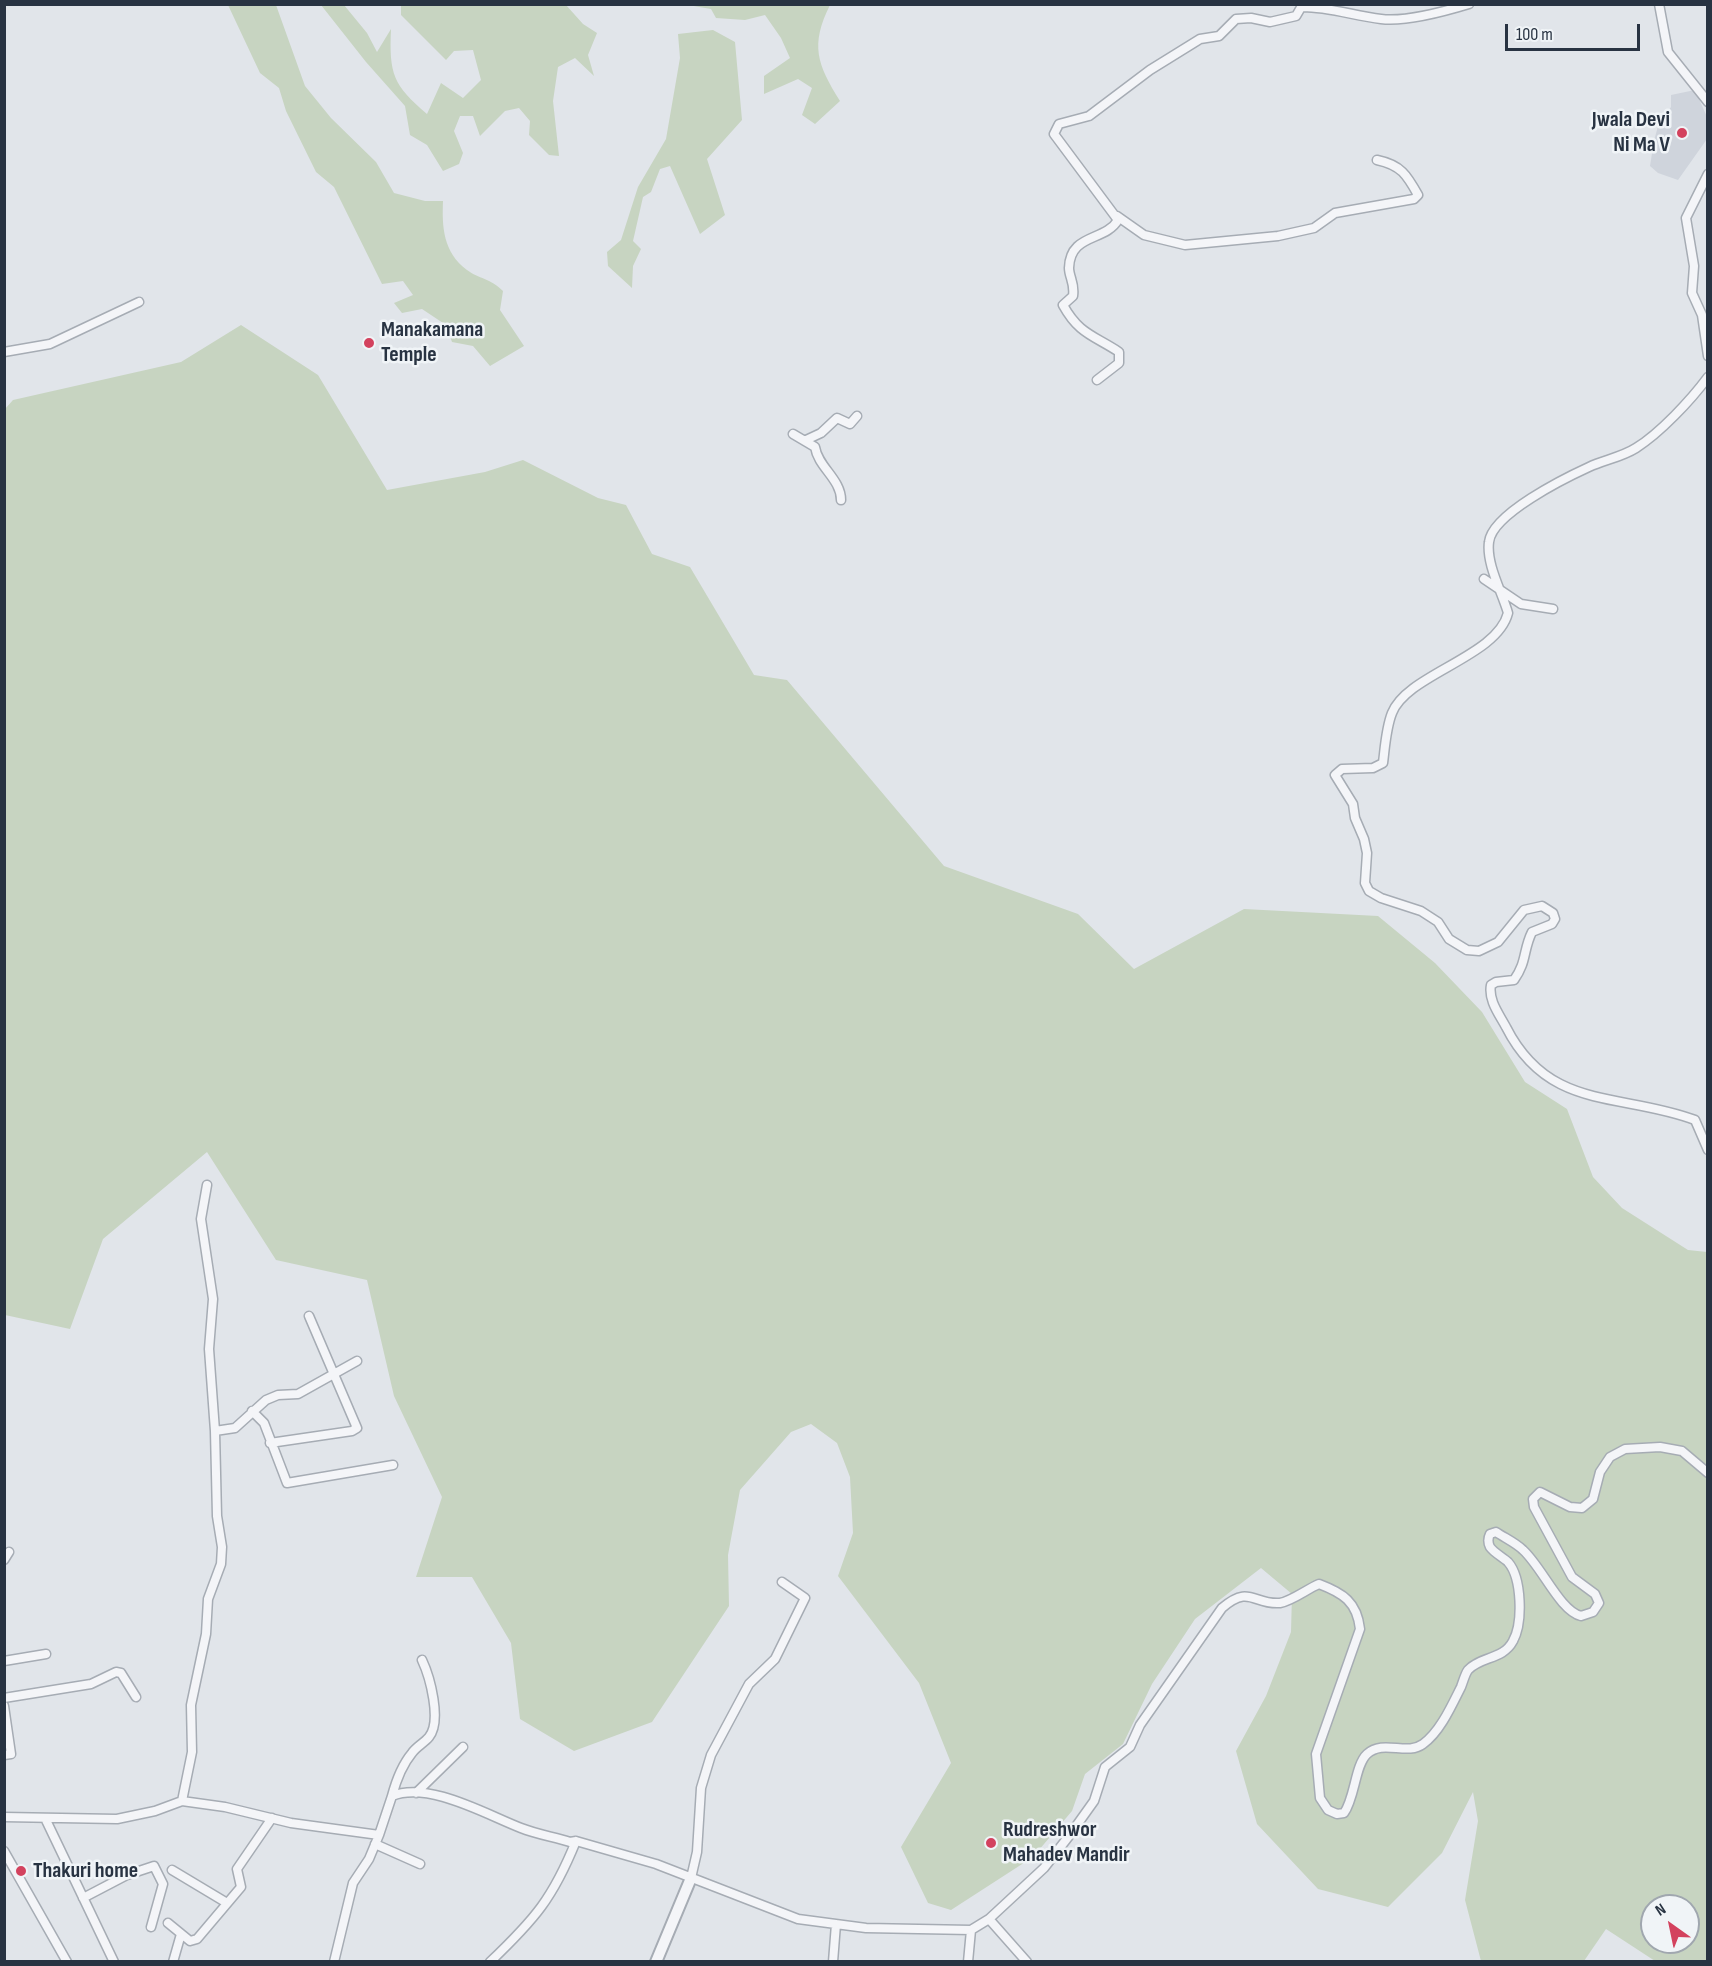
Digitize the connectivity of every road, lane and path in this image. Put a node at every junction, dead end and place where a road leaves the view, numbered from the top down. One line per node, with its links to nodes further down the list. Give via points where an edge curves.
1 (1469, 4): 3 (street, via 1385,20)
2 (1659, 4): 4 (street, via 1668,52)
3 (1303, 6): 7 (street, via 1296,16 1270,22 1236,20 1220,36 1200,39 1150,70 1089,116 1059,124 1054,134)
4 (1707, 102)
5 (1377, 160): 7 (street, via 1405,171 1418,195 1414,199 1335,213 1314,228 1278,236 1185,245 1144,235)
6 (1707, 174): 10 (street, via 1686,218 1694,266 1692,293 1702,315)
7 (1117, 216): 12 (street, via 1117,223 1086,239 1072,252 1069,270 1075,284 1073,296 1063,305 1078,329 1119,352 1119,363)
8 (139, 302): 9 (street, via 50,344)
9 (4, 352)
10 (1707, 356)
11 (1707, 377): 18 (street, via 1635,449 1538,492 1498,523 1489,541)
12 (1097, 380)
13 (856, 416): 15 (street, via 850,424 837,418)
14 (793, 434): 15 (street)
15 (806, 440): 16 (street, via 841,492)
16 (841, 500)
17 (1484, 579): 18 (street)
18 (1502, 590): 19 (street, via 1521,604); 20 (street, via 1508,613 1503,625 1461,660 1419,685 1392,712 1383,763 1373,768 1342,769 1335,776 1353,804 1364,839 1365,883 1369,891 1381,898 1421,911 1438,922 1449,939 1467,950 1479,951 1498,942 1524,910 1542,906 1553,912 1552,924 1532,932 1524,967 1514,980 1491,985 1493,1002 1515,1046 1555,1084 1608,1101 1671,1111 1695,1120)
19 (1553, 609)
20 (1707, 1150)
21 (207, 1185): 26 (street, via 201,1219 213,1299 209,1349)
22 (309, 1316): 24 (street)
23 (357, 1361): 24 (street)
24 (334, 1374): 25 (street, via 298,1394 266,1400); 27 (street, via 357,1428)
25 (252, 1411): 26 (street, via 235,1428); 27 (street, via 264,1423)
26 (215, 1431): 41 (street, via 221,1564 208,1599 206,1634 191,1705 192,1752)
27 (270, 1443): 28 (street, via 287,1483)
28 (393, 1465)
29 (1707, 1473): 55 (street, via 1682,1451 1660,1447 1625,1449 1610,1457 1600,1472 1593,1499 1582,1509 1540,1492 1536,1495 1534,1506 1572,1577 1595,1594 1599,1603 1593,1612 1581,1616 1566,1609 1547,1577 1523,1550 1496,1532 1490,1534 1490,1547 1509,1564 1519,1584 1514,1640 1503,1654 1468,1670 1438,1728 1423,1745 1374,1749 1365,1755 1349,1806 1337,1815 1328,1810 1320,1797 1316,1754 1360,1629 1358,1614 1338,1591 1319,1584 1282,1603 1248,1596 1231,1600 1140,1725 1130,1747 1105,1767 1094,1800 1070,1836 1044,1868)
30 (782, 1582): 52 (street, via 805,1598 776,1659 749,1684 711,1755 701,1788 697,1852)
31 (46, 1654): 33 (street)
32 (422, 1660): 40 (street, via 430,1677 433,1728 411,1754)
33 (4, 1661)
34 (136, 1697): 35 (street, via 121,1673 116,1672 91,1684)
35 (4, 1698)
36 (4, 1706): 38 (street, via 11,1754)
37 (463, 1747): 39 (street)
38 (4, 1755)
39 (416, 1793): 40 (street); 46 (street, via 496,1815 520,1828)
40 (392, 1796): 45 (street)
41 (182, 1801): 43 (street, via 117,1819); 44 (street)
42 (4, 1817): 43 (street)
43 (45, 1818): 53 (street)
44 (272, 1818): 45 (street); 54 (street, via 241,1859 236,1874 241,1887)
45 (379, 1834): 47 (street)
46 (576, 1841): 52 (street); 65 (street, via 561,1880 546,1904)
47 (375, 1845): 50 (street); 64 (street, via 353,1883)
48 (4, 1851): 49 (street)
49 (8, 1863): 61 (street)
50 (420, 1864)
51 (172, 1870): 54 (street)
52 (691, 1878): 57 (street, via 798,1919); 66 (street)
53 (83, 1898): 58 (street, via 154,1866 163,1884); 62 (street)
54 (227, 1903): 60 (street, via 197,1939 190,1941)
55 (989, 1919): 59 (street); 69 (street)
56 (168, 1923): 60 (street)
57 (836, 1924): 59 (street); 67 (street)
58 (151, 1927)
59 (970, 1930): 68 (street)
60 (181, 1934): 63 (street)
61 (67, 1962)
62 (114, 1962)
63 (173, 1962)
64 (334, 1962)
65 (490, 1962)
66 (656, 1962)
67 (833, 1962)
68 (968, 1962)
69 (1026, 1962)

